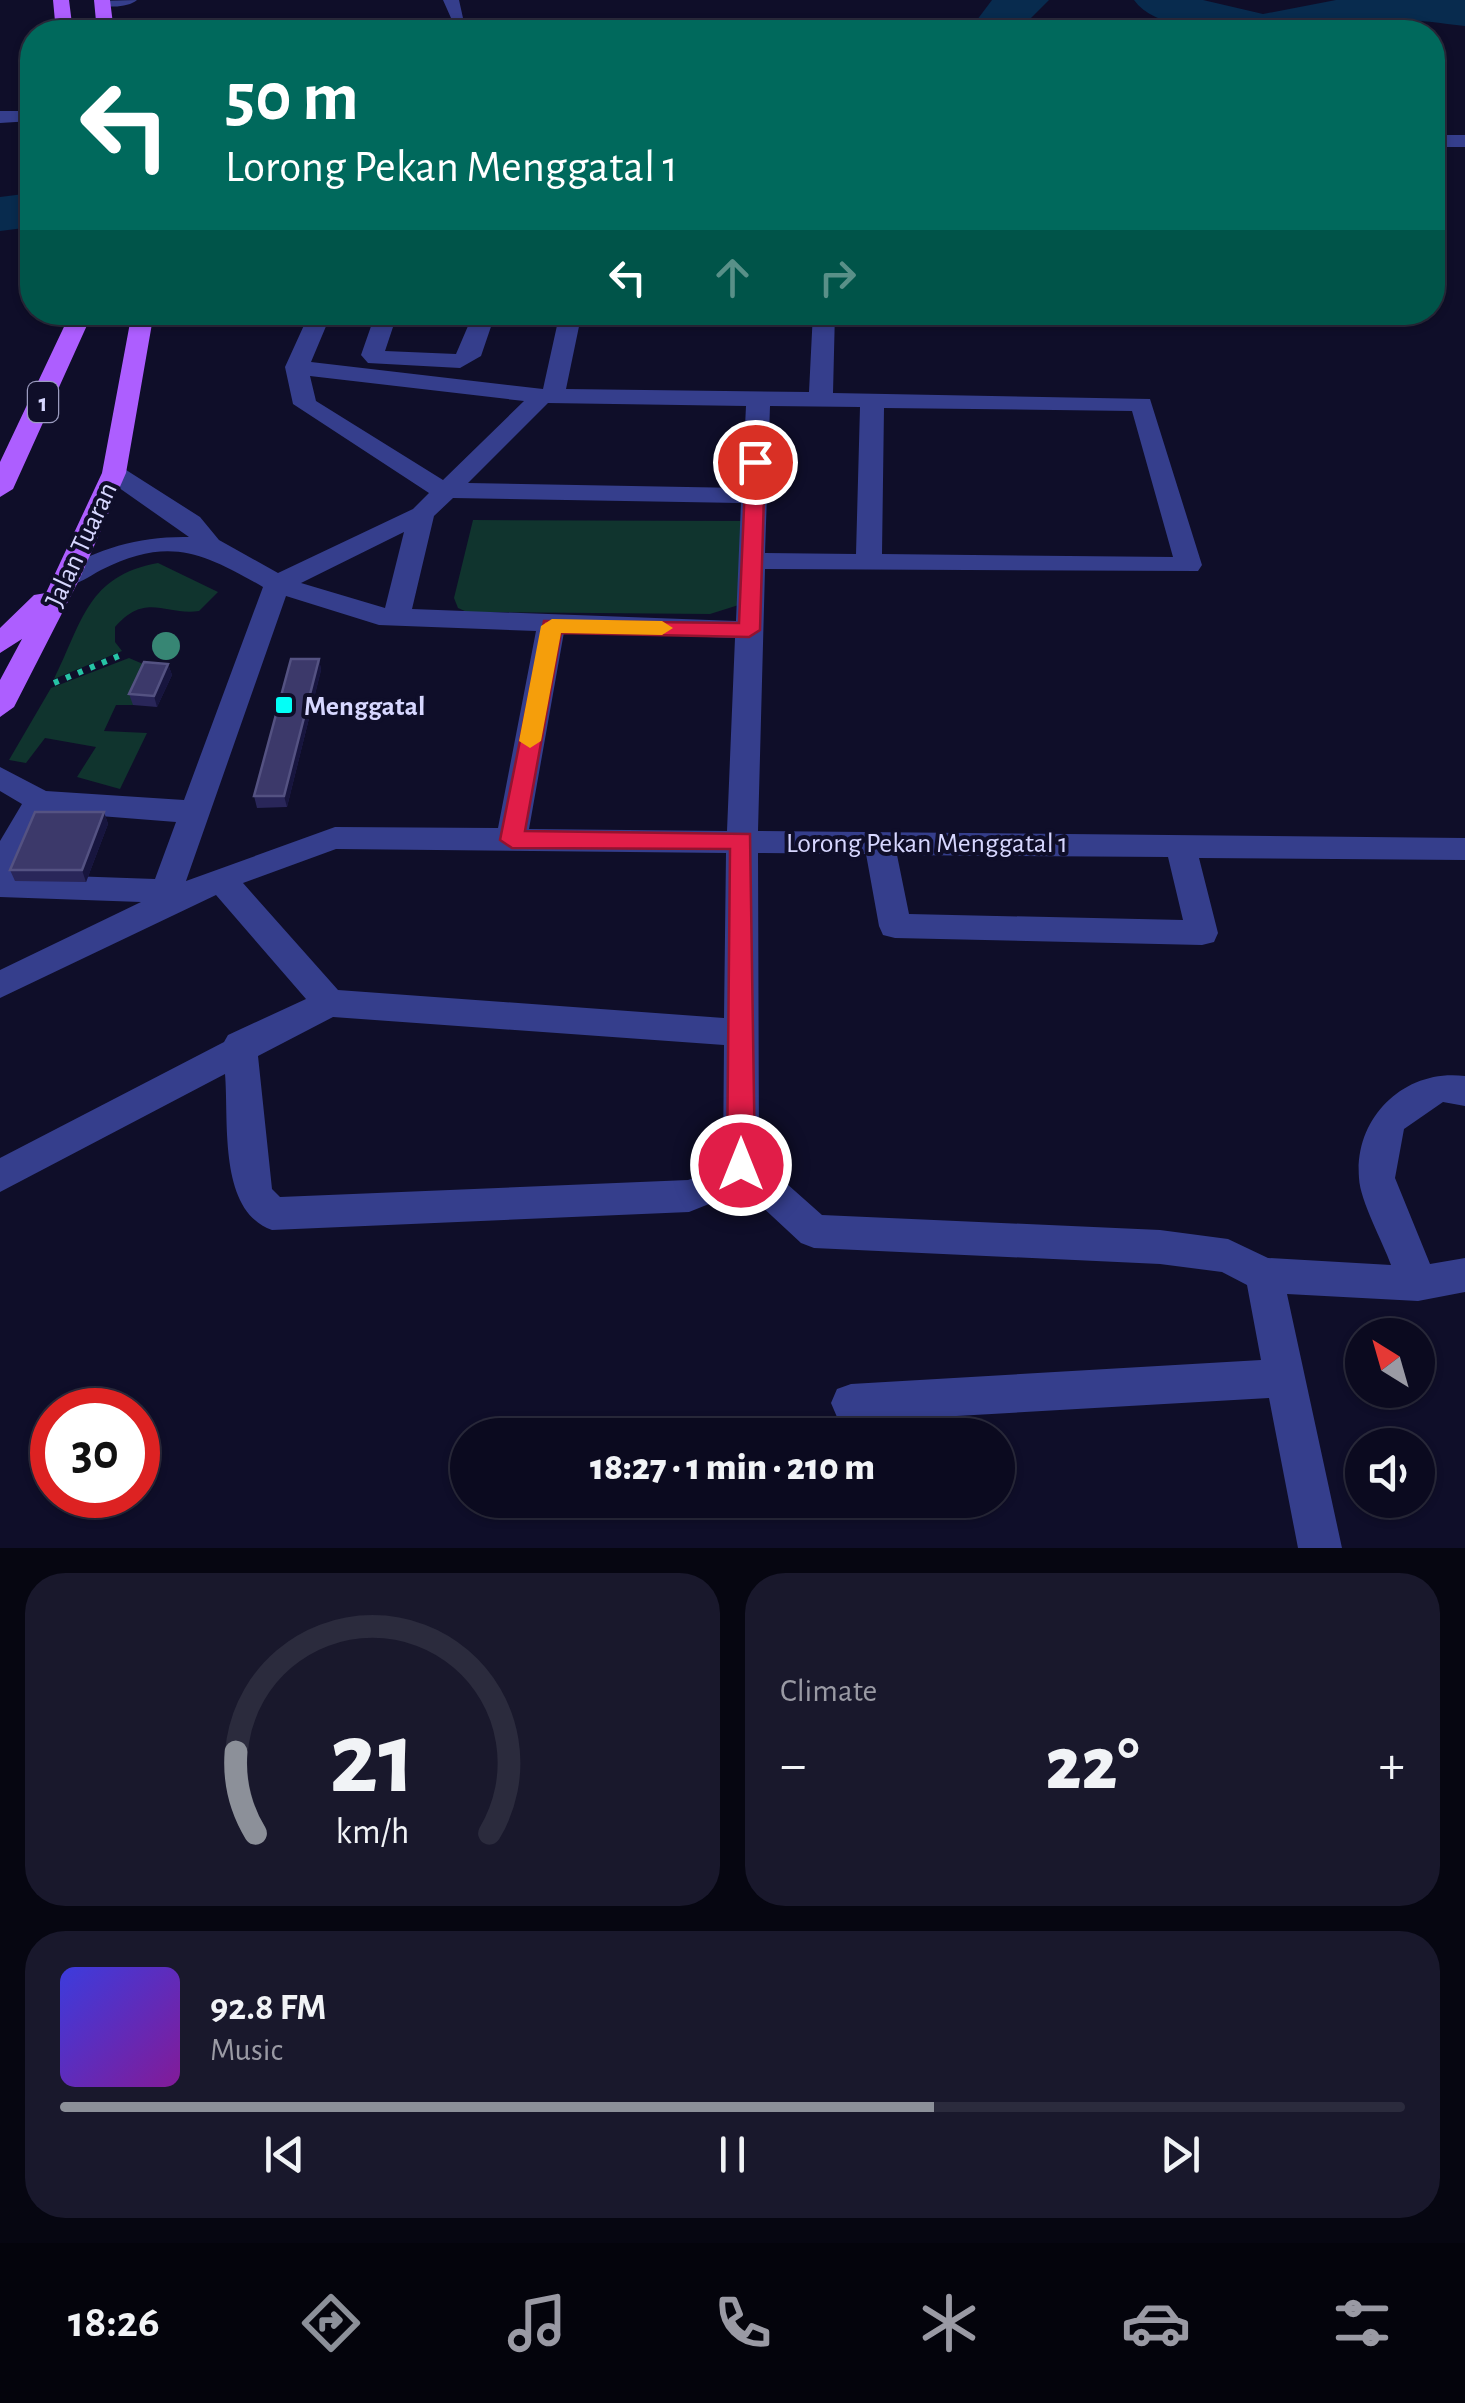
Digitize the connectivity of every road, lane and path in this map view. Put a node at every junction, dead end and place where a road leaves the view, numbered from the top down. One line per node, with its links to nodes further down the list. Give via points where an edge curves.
1 (102, 0): 2 (street)
2 (129, 0)
3 (75, 325): 16 (main road, 1)
4 (141, 325): 17 (main road, Jalan Tuaran)
5 (315, 325): 10 (street)
6 (383, 325): 11 (street, via 372,356)
7 (481, 325): 11 (street, via 470,356)
8 (567, 325): 12 (street)
9 (824, 325): 14 (street)
10 (297, 367): 11 (street); 19 (street, via 304,404)
11 (415, 370): 12 (street)
12 (548, 394): 13 (street); 19 (street)
13 (758, 396): 14 (street); 20 (street)
14 (821, 398): 15 (street)
15 (872, 399): 24 (street); 24 (street, via 1142,404 1189,564)
16 (11, 448): 18 (main road, 1)
17 (114, 474): 22 (street, via 191,522); 25 (main road, Jalan Tuaran)
18 (0, 489)
19 (442, 490): 20 (street); 21 (street)
20 (754, 496): 23 (street)
21 (422, 514): 26 (street); 27 (street)
22 (210, 546): 25 (street, via 165,541 108,553); 26 (street)
23 (752, 561): 24 (street); 29 (street)
24 (869, 562)
25 (67, 578): 30 (main road); 33 (main road, Jalan Tuaran)
26 (277, 584): 27 (street); 36 (street)
27 (396, 617): 28 (street)
28 (552, 626): 29 (street); 37 (street)
29 (749, 630): 38 (street)
30 (0, 644)
31 (126, 653): 32 (path)
32 (39, 689)
33 (0, 707)
34 (0, 776): 35 (street)
35 (40, 801): 36 (street); 42 (street)
36 (194, 812): 45 (street)
37 (512, 840): 38 (street, Lorong Pekan Menggatal 1); 43 (street, Lorong Pekan Menggatal 1, via 335,838)
38 (742, 840): 39 (street, Lorong Pekan Menggatal 1); 48 (street)
39 (879, 842): 40 (street, Lorong Pekan Menggatal 1); 40 (street, via 895,926 1202,933)
40 (1180, 844): 41 (street, Lorong Pekan Menggatal 1)
41 (1465, 849)
42 (0, 868)
43 (221, 879): 45 (street, Lorong Pekan Menggatal 1); 47 (street)
44 (0, 885): 45 (street)
45 (163, 900): 46 (street, Lorong Pekan Menggatal 1)
46 (0, 985)
47 (329, 1002): 48 (street); 49 (street)
48 (741, 1033): 51 (street)
49 (240, 1045): 51 (street, via 254,1195 272,1214 690,1196 728,1181); 52 (street)
50 (1465, 1091): 55 (street, via 1438,1087 1387,1120 1377,1178)
51 (741, 1165): 53 (street, via 814,1231 1160,1247 1228,1256)
52 (0, 1176)
53 (1264, 1275): 55 (street); 56 (street)
54 (1465, 1275): 55 (street)
55 (1418, 1284)
56 (1282, 1378): 57 (street); 58 (street)
57 (851, 1402)
58 (1320, 1548)

